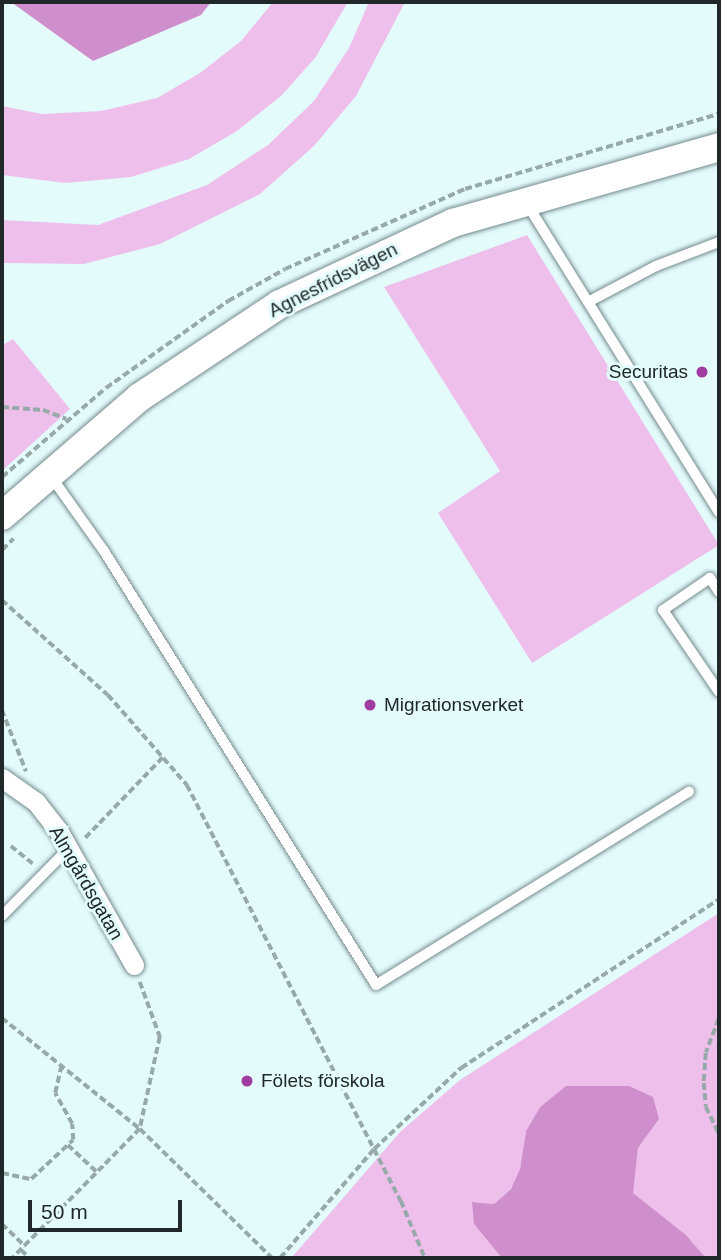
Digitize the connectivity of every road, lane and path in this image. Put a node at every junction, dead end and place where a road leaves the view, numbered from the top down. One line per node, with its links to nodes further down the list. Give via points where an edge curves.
1 (708, 117): 2 (path)
2 (715, 137): 3 (main road, Agnesfridsvägen)
3 (524, 201): 5 (lane); 7 (main road, Agnesfridsvägen, via 453,223 280,304 140,397)
4 (719, 242): 5 (lane, via 656,266)
5 (588, 302): 9 (lane)
6 (2, 407): 8 (path, via 43,410 66,419)
7 (48, 472): 10 (main road, Agnesfridsvägen); 19 (lane, via 104,551 376,985)
8 (2, 477)
9 (719, 512)
10 (9, 526): 11 (path)
11 (2, 550)
12 (719, 592): 14 (lane, via 710,578 663,610)
13 (2, 600): 16 (path, via 108,695)
14 (719, 692)
15 (2, 709): 18 (path)
16 (163, 757): 21 (path, via 103,824); 32 (path, via 187,785)
17 (2, 778): 21 (street, Almgårdsgatan, via 36,802)
18 (29, 780)
19 (689, 792)
20 (11, 846): 22 (path, via 33,863)
21 (68, 849): 24 (lane); 25 (street, Almgårdsgatan)
22 (26, 872)
23 (719, 899): 32 (path, via 461,1068)
24 (2, 916)
25 (134, 965): 29 (path, via 160,1037)
26 (2, 1018): 28 (path)
27 (719, 1019): 30 (path, via 706,1053 704,1083 706,1107)
28 (61, 1068): 29 (path); 31 (path, via 55,1093 72,1124 74,1140)
29 (140, 1129): 33 (path); 39 (path)
30 (719, 1134)
31 (68, 1145): 33 (path); 34 (path, via 31,1179)
32 (374, 1149): 40 (path); 41 (path)
33 (97, 1172): 36 (path)
34 (2, 1173)
35 (2, 1224): 36 (path)
36 (23, 1248): 37 (path); 38 (path)
37 (13, 1258)
38 (30, 1258)
39 (272, 1258)
40 (280, 1258)
41 (425, 1258)

